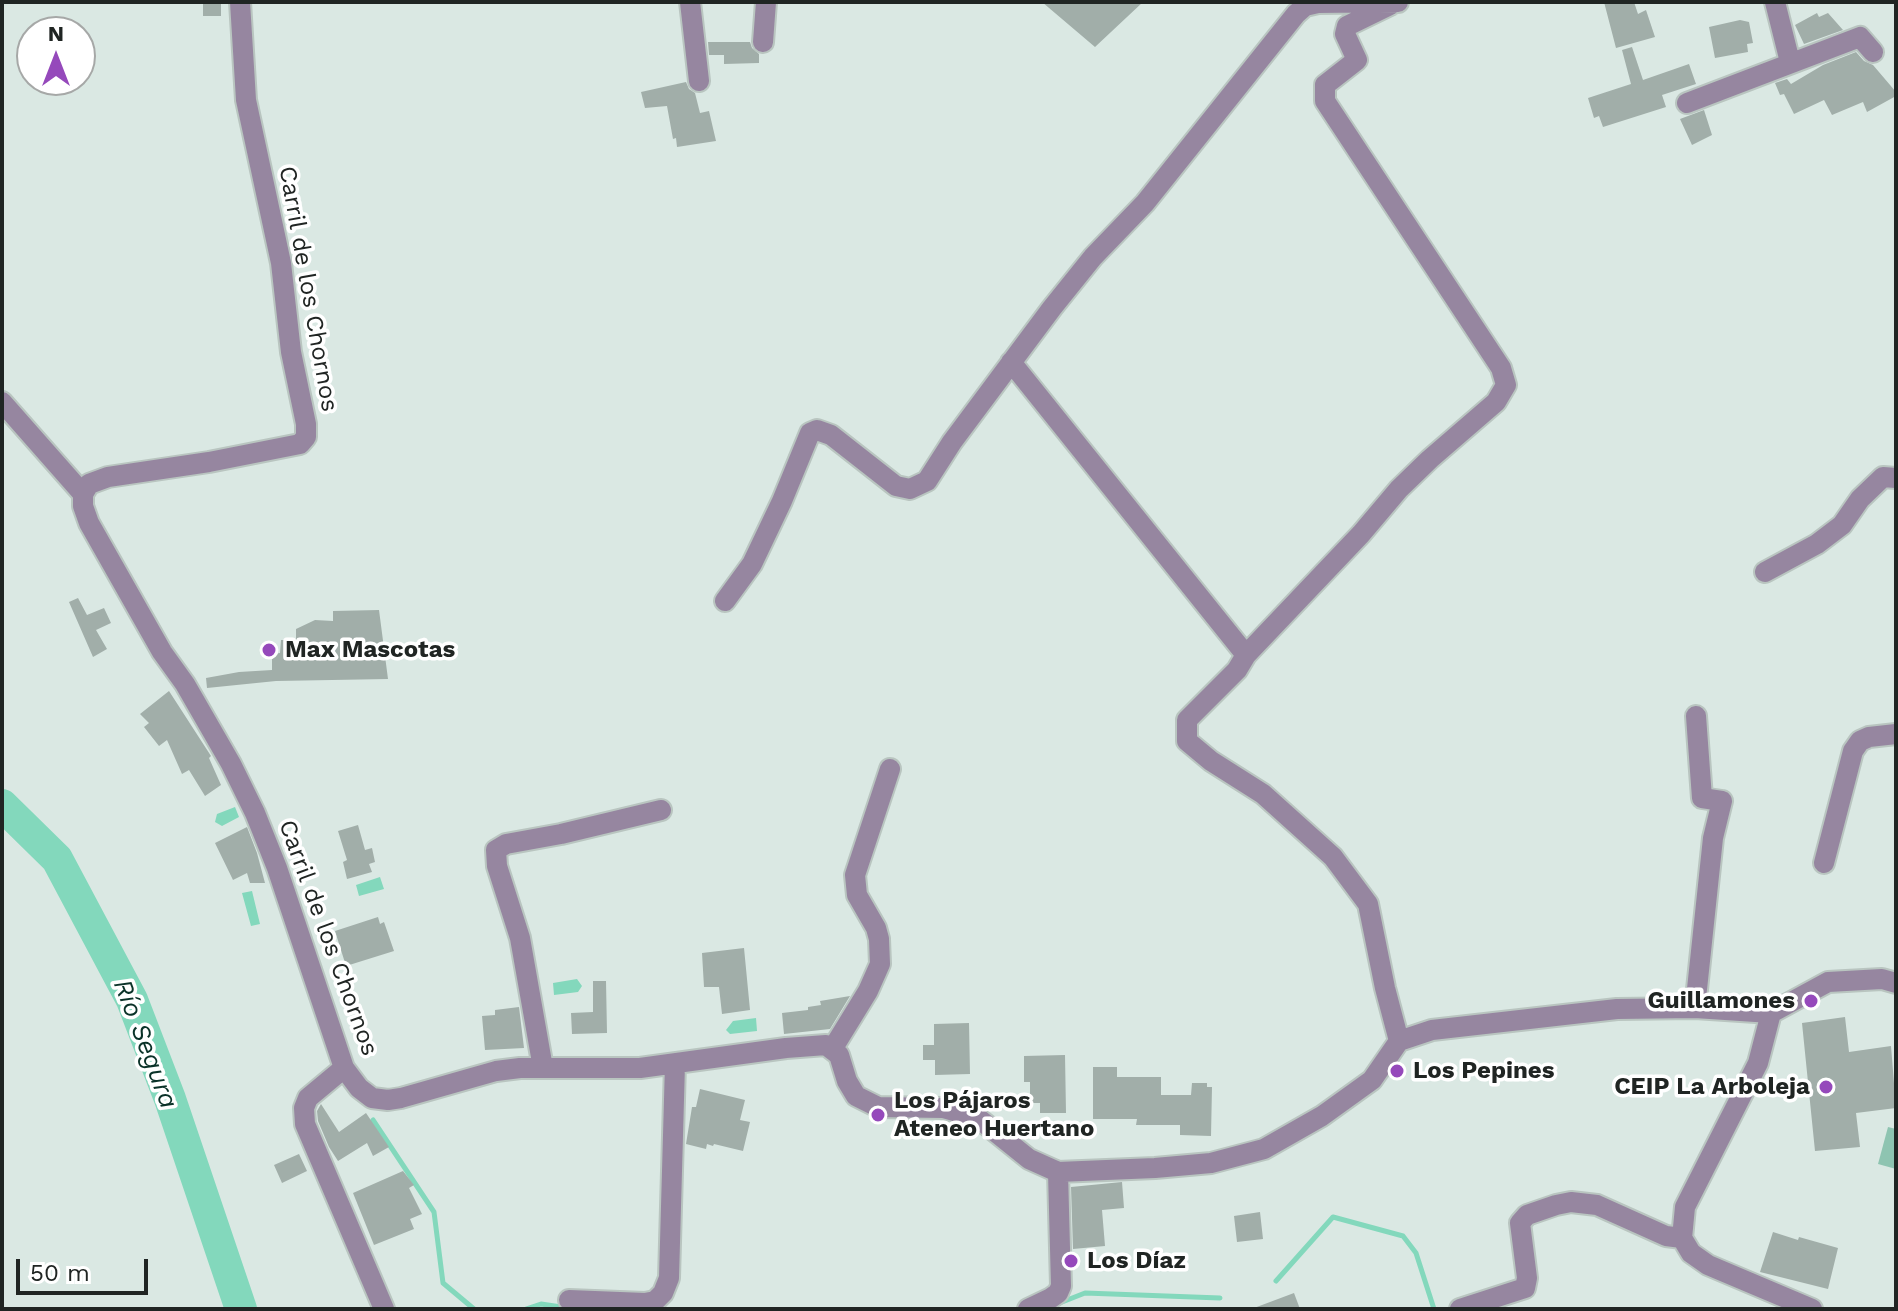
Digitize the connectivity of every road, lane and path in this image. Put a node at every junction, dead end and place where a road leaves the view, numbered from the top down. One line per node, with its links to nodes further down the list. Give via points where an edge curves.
1 (240, 2): 16 (street, Carril de los Chornos, via 246,100 281,263 306,437 300,444 108,477 89,484)
2 (690, 2): 11 (street)
3 (766, 2): 8 (street)
4 (1398, 2): 6 (street); 7 (street)
5 (1775, 2): 10 (street)
6 (1331, 3): 7 (street, via 1348,12); 13 (street, via 1305,6 1289,22)
7 (1347, 26): 19 (street, via 1345,34 1357,60 1325,85 1325,101 1501,368 1506,385 1496,402 1399,489)
8 (763, 42)
9 (1873, 52): 10 (street, via 1860,37)
10 (1790, 62): 12 (street)
11 (699, 81)
12 (1687, 103)
13 (1011, 362): 18 (street, via 933,474 919,486 896,486 831,435 810,433 752,564); 19 (street)
14 (2, 402): 16 (street)
15 (1896, 478): 17 (street, via 1883,477 1842,525)
16 (83, 494): 31 (street, Carril de los Chornos, via 89,523 255,813)
17 (1765, 572)
18 (725, 601)
19 (1246, 655): 28 (street, via 1187,720 1187,741 1263,794 1333,857 1368,904)
20 (1696, 716): 26 (street, via 1702,798 1722,801 1713,838)
21 (1896, 734): 24 (street, via 1869,737 1853,751)
22 (890, 769): 29 (street, via 855,875 857,895 876,928 880,964)
23 (661, 810): 32 (street, via 496,850 520,938)
24 (1824, 863)
25 (1896, 983): 27 (street, via 1828,982)
26 (1695, 1008): 27 (street); 28 (street, via 1601,1011 1432,1030)
27 (1771, 1013): 34 (street, via 1758,1063 1685,1207)
28 (1399, 1041): 33 (street, via 1372,1080 1264,1149 1211,1163)
29 (833, 1048): 30 (street, Carril de los Chornos, via 816,1044); 33 (street, via 852,1091 866,1102 943,1108 978,1118 1029,1159)
30 (675, 1064): 32 (street, Carril de los Chornos); 35 (street, via 669,1278 663,1293 645,1303)
31 (344, 1068): 32 (street, Carril de los Chornos, via 366,1094 388,1100 496,1071); 36 (street, via 308,1098 305,1124)
32 (543, 1068)
33 (1058, 1172): 37 (street, via 1061,1286 1051,1298)
34 (1682, 1238): 38 (street, via 1597,1205 1556,1205 1527,1215 1520,1223 1525,1288); 39 (street, via 1708,1265)
35 (569, 1300)
36 (384, 1309)
37 (1028, 1309)
38 (1460, 1309)
39 (1812, 1309)

